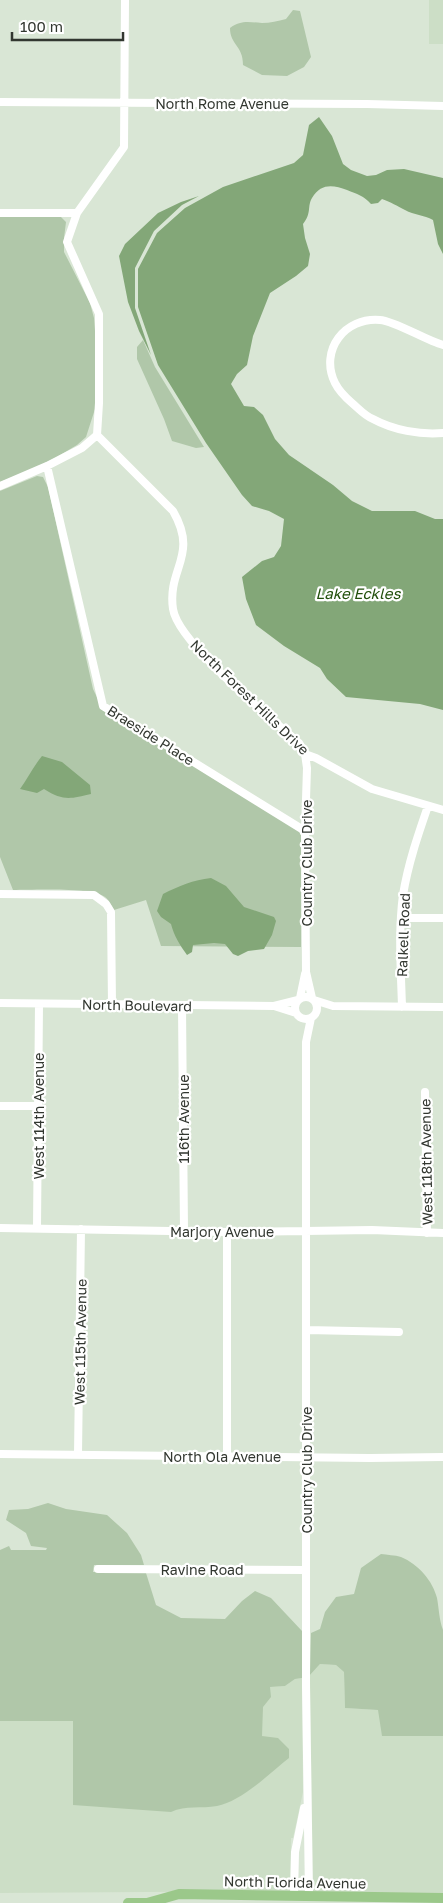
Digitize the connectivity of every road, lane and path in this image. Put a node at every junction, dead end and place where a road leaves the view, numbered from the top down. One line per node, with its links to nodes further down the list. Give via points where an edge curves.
1 (125, 0): 3 (street)
2 (0, 102): 3 (street, North Rome Avenue)
3 (125, 103): 4 (street, North Rome Avenue); 6 (street, via 124,147)
4 (443, 106)
5 (0, 212): 6 (street)
6 (77, 214): 9 (street, via 67,242 99,314)
7 (443, 345): 8 (street, via 382,320 368,320 349,326 341,333 331,357 331,371 341,393 372,419 402,430)
8 (443, 434)
9 (97, 435): 10 (street, via 82,448); 12 (street, North Forest Hills Drive, via 173,511 181,525 183,555 173,590 173,610 178,624 216,669 299,744)
10 (47, 466): 11 (street); 15 (street, Braeside Place, via 104,706)
11 (0, 486)
12 (305, 754): 13 (street, North Forest Hills Drive, via 372,789); 15 (street, Country Club Drive)
13 (428, 806): 14 (street, North Forest Hills Drive); 17 (street, Ralkell Road, via 409,862)
14 (443, 810)
15 (305, 831): 19 (street, Country Club Drive)
16 (0, 894): 24 (street, via 94,895 106,904 111,912)
17 (401, 918): 18 (street); 28 (street, Ralkell Road)
18 (443, 918)
19 (306, 972): 20 (street, Country Club Drive); 21 (street, Country Club Drive)
20 (299, 999): 21 (street, via 306,996); 26 (street, North Boulevard); 30 (street, via 295,1006)
21 (313, 999): 27 (street); 31 (street, via 317,1007)
22 (0, 1004): 23 (street, North Boulevard)
23 (39, 1004): 24 (street, North Boulevard); 35 (street, West 114th Avenue)
24 (112, 1005): 25 (street, North Boulevard)
25 (182, 1006): 26 (street, North Boulevard); 39 (street, 116th Avenue)
26 (274, 1006): 30 (street, North Boulevard)
27 (333, 1006): 28 (street); 31 (street)
28 (402, 1007): 29 (street)
29 (443, 1007)
30 (298, 1015): 31 (street); 32 (street, Country Club Drive)
31 (313, 1016): 32 (street, Country Club Drive)
32 (306, 1042): 40 (street, Country Club Drive)
33 (425, 1092): 42 (street, West 118th Avenue)
34 (0, 1106): 35 (street)
35 (38, 1106): 37 (street, West 114th Avenue)
36 (0, 1228): 37 (street, Marjory Avenue)
37 (37, 1228): 38 (street, Marjory Avenue)
38 (82, 1229): 39 (street, Marjory Avenue); 47 (street, West 115th Avenue)
39 (184, 1231): 41 (street, Marjory Avenue)
40 (307, 1231): 41 (street, Marjory Avenue); 42 (street, Marjory Avenue); 44 (street, Country Club Drive)
41 (227, 1232): 48 (street)
42 (427, 1233): 43 (street, Marjory Avenue)
43 (443, 1233)
44 (307, 1330): 45 (street); 49 (street, Country Club Drive)
45 (399, 1332)
46 (0, 1454): 47 (street, North Ola Avenue)
47 (78, 1455): 48 (street, North Ola Avenue)
48 (227, 1456): 49 (street, North Ola Avenue)
49 (306, 1456): 50 (street, North Ola Avenue); 52 (street, Country Club Drive)
50 (443, 1457)
51 (98, 1569): 52 (street, Ravine Road)
52 (306, 1570): 53 (street, Country Club Drive)
53 (307, 1792): 55 (street, via 295,1852); 56 (street, Country Club Drive)
54 (443, 1898): 56 (main road, North Florida Avenue)
55 (294, 1900): 56 (main road, North Florida Avenue); 58 (main road, North Florida Avenue, via 179,1894)
56 (308, 1900)
57 (128, 1903): 58 (main road, North Florida Avenue)
58 (148, 1903)

